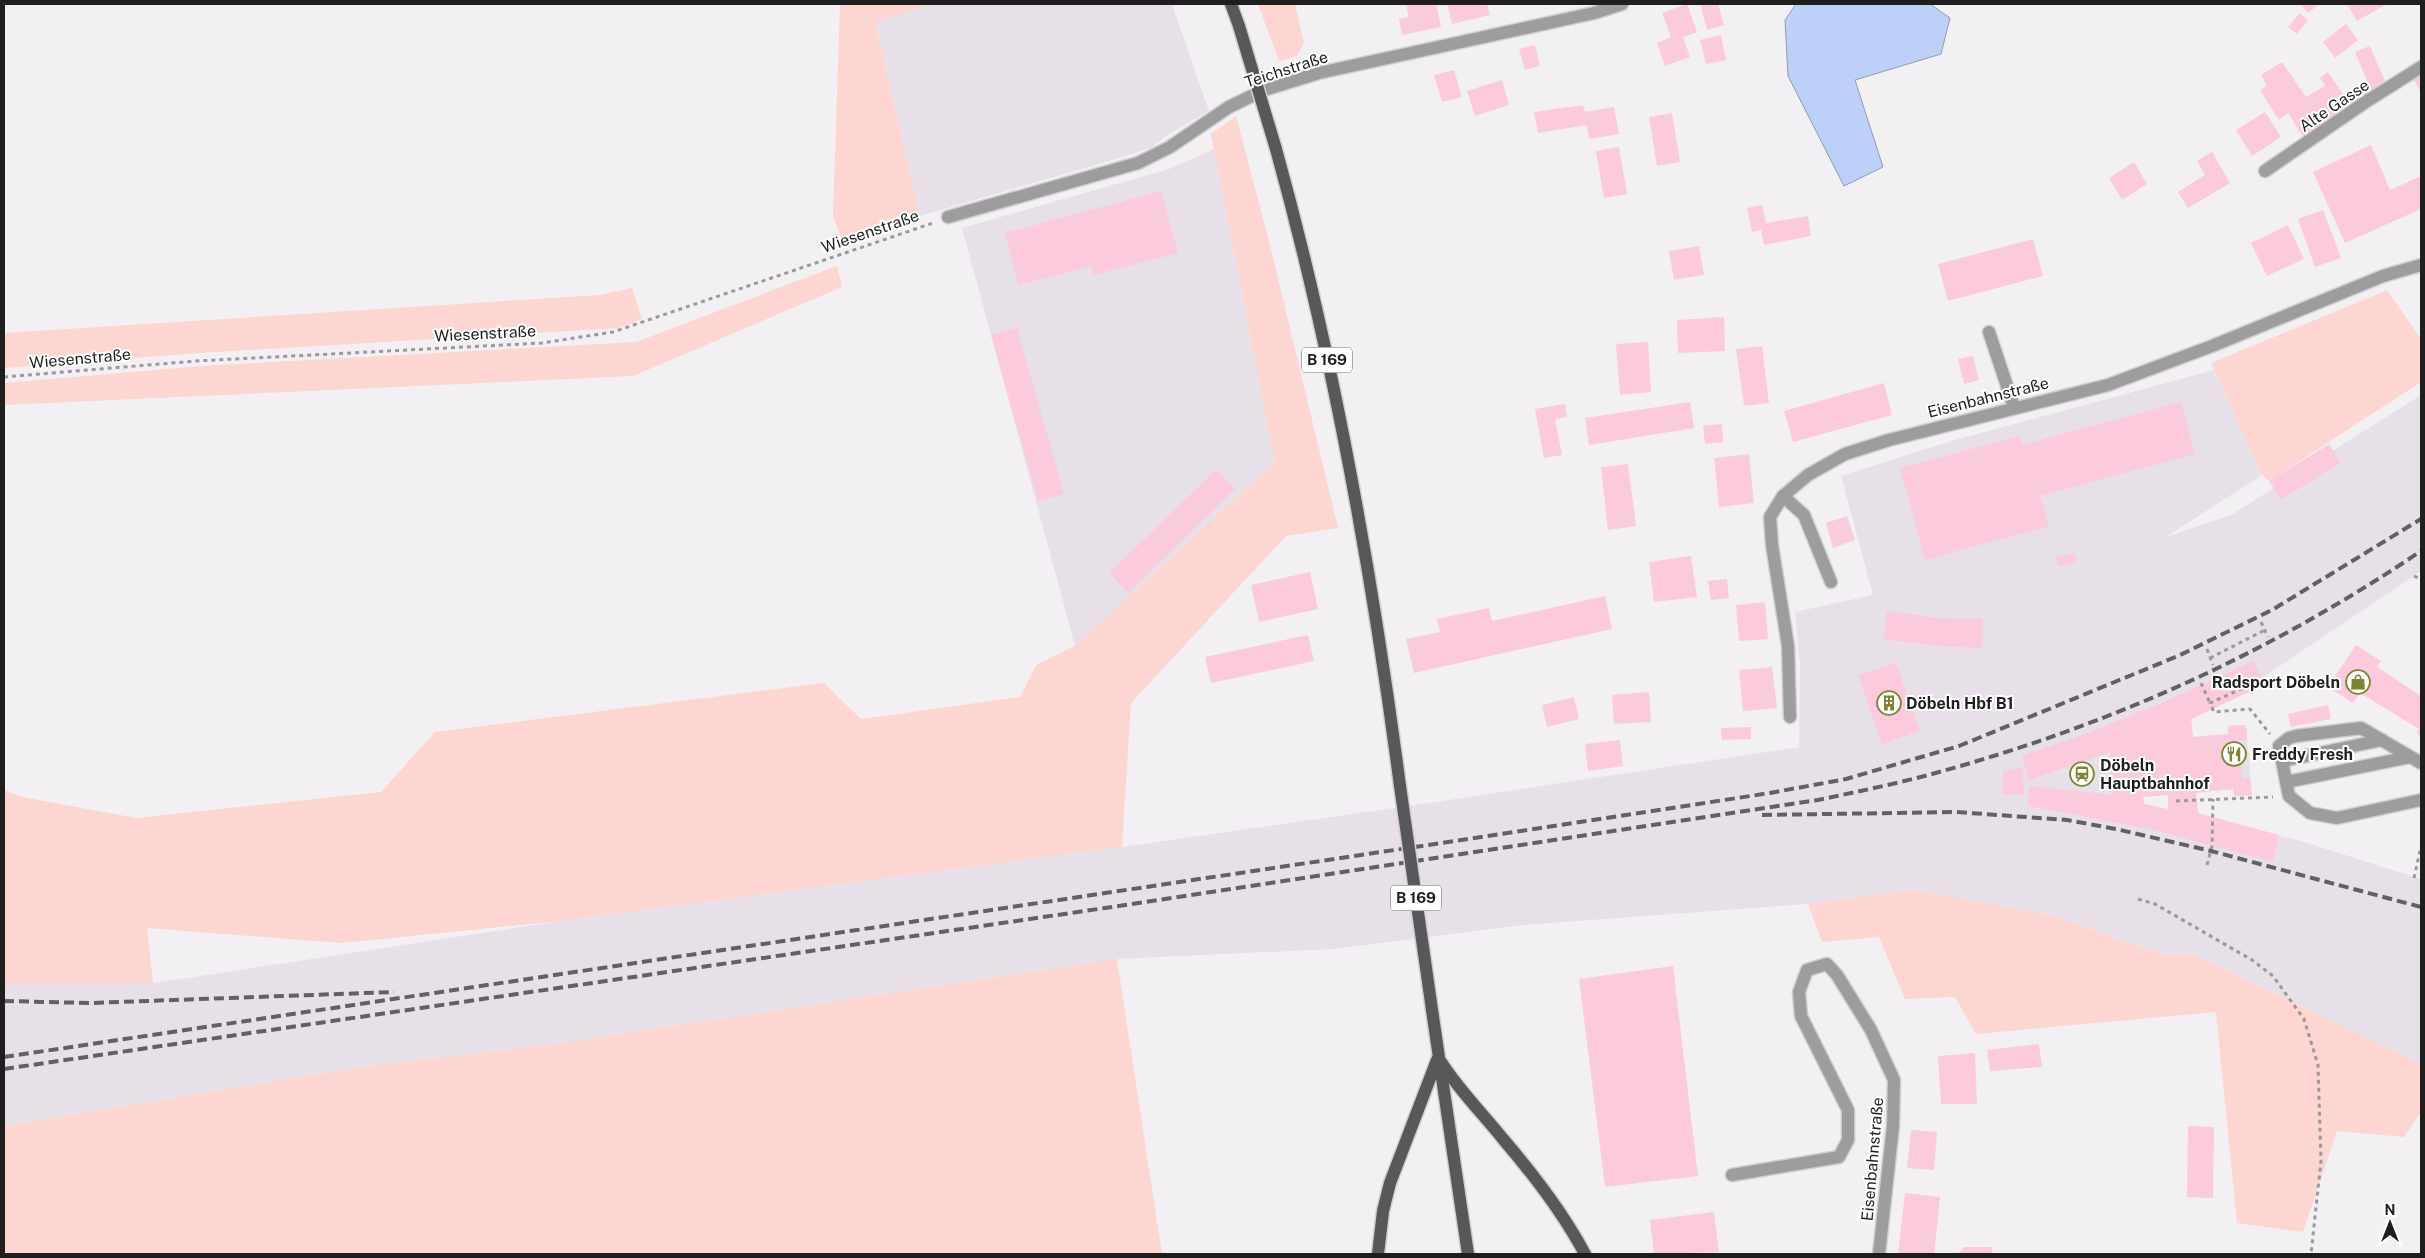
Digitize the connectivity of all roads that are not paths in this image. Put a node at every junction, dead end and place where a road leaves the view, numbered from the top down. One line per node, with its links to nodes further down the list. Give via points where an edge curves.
1 (1231, 4): 17 (main road, B 169, bridge, via 1295,217 1326,352 1369,572)
2 (1622, 4): 5 (street, Teichstraße, via 1594,13 1319,73 1264,90 1228,107 1170,147 1138,163)
3 (2421, 68): 4 (street, Alte Gasse)
4 (2265, 171)
5 (948, 217)
6 (2421, 265): 8 (street, Eisenbahnstraße, via 2383,276 2108,385)
7 (1989, 332): 8 (street)
8 (2014, 407): 9 (street, Eisenbahnstraße, via 1845,454 1808,475)
9 (1783, 496): 10 (street, via 1804,515); 11 (street, Eisenbahnstraße, via 1770,517 1788,646)
10 (1831, 582)
11 (1790, 717)
12 (2382, 740): 13 (street); 13 (street, via 2361,728 2296,736 2279,746); 14 (street)
13 (2282, 760): 15 (street)
14 (2416, 760): 15 (street)
15 (2286, 782): 16 (street, via 2289,796 2310,813 2337,818)
16 (2421, 800)
17 (1438, 1057): 19 (main road, via 1390,1182); 20 (main road, B 169); 21 (main road, via 1566,1220)
18 (1732, 1175): 22 (street, Eisenbahnstraße, via 1839,1158 1848,1140 1848,1110 1801,1016 1799,992 1807,970 1827,964 1871,1030 1894,1080 1893,1126)
19 (1378, 1254)
20 (1468, 1254)
21 (1585, 1254)
22 (1879, 1254)

